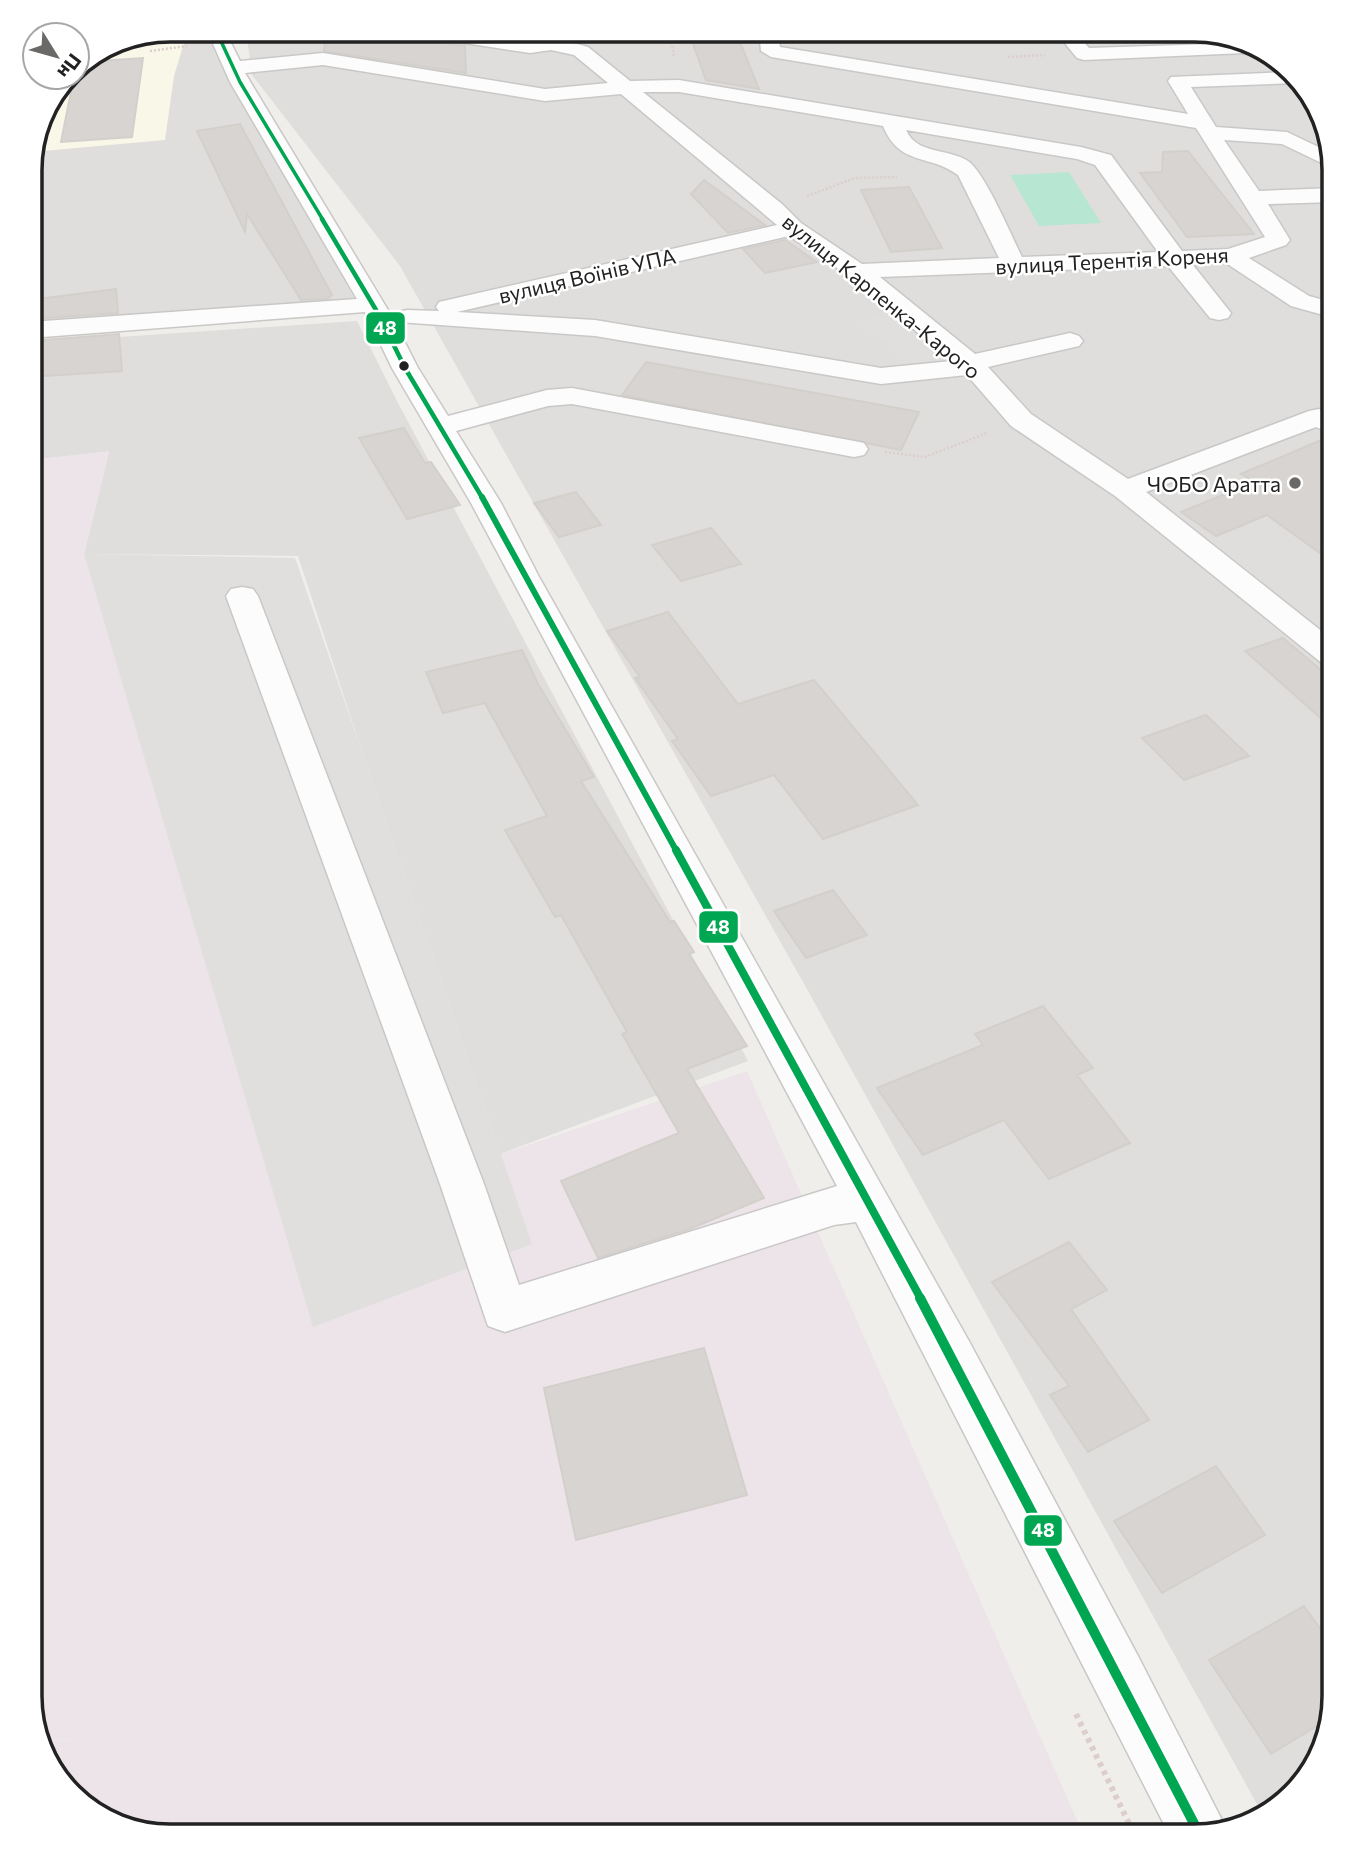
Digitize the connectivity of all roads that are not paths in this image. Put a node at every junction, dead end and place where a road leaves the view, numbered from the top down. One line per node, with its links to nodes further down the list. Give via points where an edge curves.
1 (221, 42): 9 (street)
2 (497, 42): 3 (street, via 530,47)
3 (538, 42)
4 (555, 42): 13 (street, вулиця Карпенка-Карого, via 581,51)
5 (770, 42): 15 (street, via 771,51)
6 (1074, 42): 8 (street, via 1084,54)
7 (1235, 50): 8 (street); 11 (street)
8 (1146, 53): 12 (street)
9 (233, 68): 13 (street, via 323,59 545,95); 29 (street)
10 (1284, 78): 11 (street)
11 (1264, 79): 12 (street)
12 (1178, 81): 15 (street)
13 (627, 89): 14 (street, via 680,86); 23 (street, вулиця Карпенка-Карого)
14 (892, 122): 18 (street, via 907,149); 25 (street, via 1104,160)
15 (1206, 128): 17 (street); 22 (street)
16 (1318, 136): 17 (street)
17 (1287, 138): 19 (street)
18 (927, 156): 20 (street, via 904,169); 26 (street, via 953,162 967,171)
19 (1321, 156)
20 (904, 177)
21 (1322, 195): 22 (street)
22 (1253, 198): 24 (street, вулиця Терентія Кореня, via 1278,240)
23 (793, 228): 27 (street, вулиця Карпенка-Карого); 29 (street, вулиця Воїнів УПА)
24 (1231, 256): 25 (street, вулиця Терентія Кореня); 28 (street, via 1300,301)
25 (1174, 257): 26 (street, вулиця Терентія Кореня); 30 (street)
26 (1014, 265): 27 (street, вулиця Терентія Кореня)
27 (856, 271): 33 (street, вулиця Карпенка-Карого)
28 (1322, 307)
29 (386, 312): 31 (street, вулиця Воїнів УПА, via 355,307); 33 (street, via 595,328 881,376); 35 (street, via 405,368)
30 (1219, 313)
31 (42, 329)
32 (1070, 341): 33 (street)
33 (972, 365): 37 (street, вулиця Карпенка-Карого, via 1021,421)
34 (1322, 419): 37 (street)
35 (439, 427): 36 (street, via 547,398 572,396); 40 (street, via 486,503 776,1027)
36 (853, 449)
37 (1125, 490): 39 (street, вулиця Карпенка-Карого)
38 (242, 596): 40 (street, via 506,1311 834,1206)
39 (1322, 647)
40 (867, 1201): 41 (street, via 1066,1569)
41 (1194, 1824)

